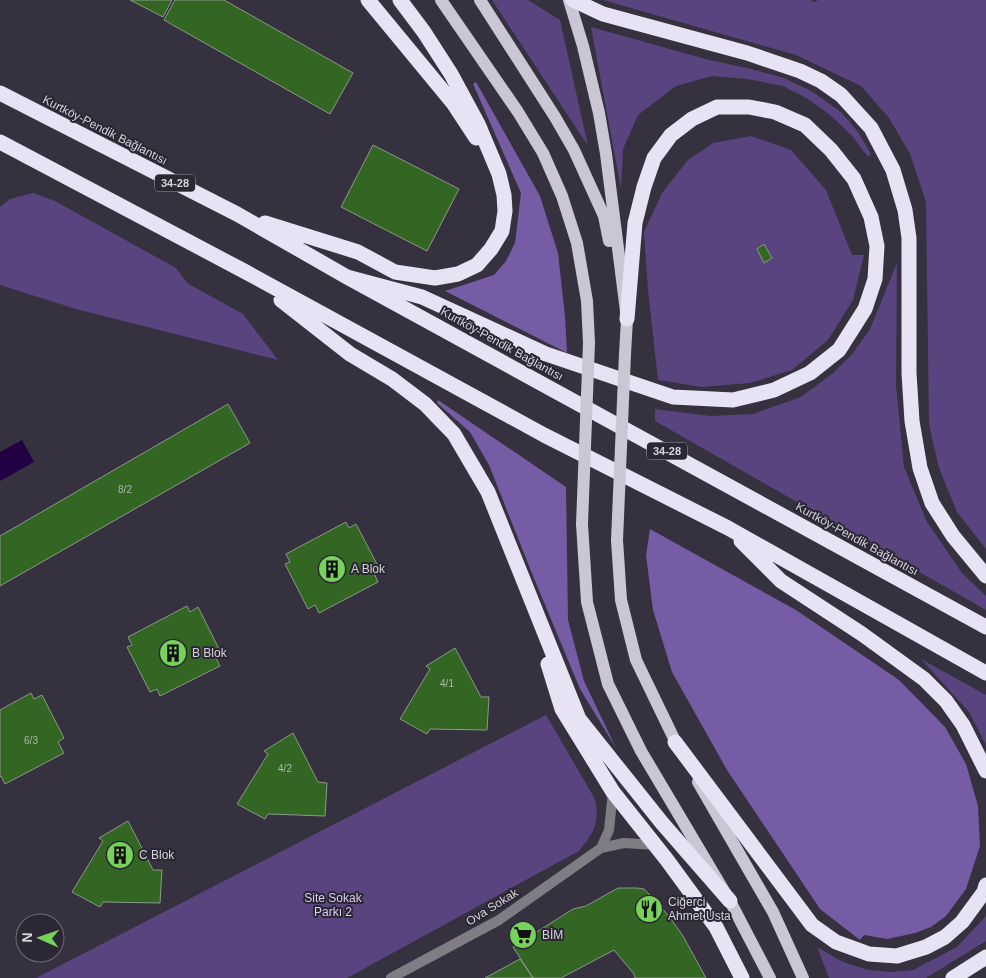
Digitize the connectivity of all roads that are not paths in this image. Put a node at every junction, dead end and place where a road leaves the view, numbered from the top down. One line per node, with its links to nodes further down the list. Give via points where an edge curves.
1 (368, 0): 10 (highway, via 453,103 473,134 499,189)
2 (400, 0): 10 (highway, via 451,74 478,124 499,174 504,195)
3 (441, 0): 25 (main road, bridge, via 518,112 543,153 562,196 577,243 589,343 582,524 586,602 608,684 641,751)
4 (480, 0): 13 (main road, via 574,150 604,216)
5 (569, 0): 13 (main road, via 599,113)
6 (573, 0): 16 (highway, via 603,14 747,53 800,71 841,95 870,128 893,170 905,210 909,238 911,411 920,468 932,504)
7 (0, 93): 9 (highway, Kurtköy-Pendik Bağlantısı / 34-28)
8 (0, 142): 11 (highway)
9 (237, 214): 10 (highway, via 358,252 395,272 435,278 458,274 477,265); 12 (highway, Kurtköy-Pendik Bağlantısı / 34-28)
10 (502, 231)
11 (244, 271): 14 (highway, via 544,435); 15 (highway, via 350,354 425,404 454,434 488,492)
12 (347, 277): 13 (highway, via 422,297 546,354 673,397 733,400 774,390 810,373 839,350 864,309 875,279 877,246 871,217 854,178 805,126 775,112 749,107 717,107 692,119 671,135 654,158 644,187 635,223); 17 (highway, Kurtköy-Pendik Bağlantısı / 34-28)
13 (627, 319): 19 (main road, bridge, via 617,540 621,600 636,660)
14 (728, 528): 18 (highway); 20 (highway, via 781,580 924,679 963,725)
15 (517, 565): 21 (highway, via 562,709); 25 (highway, via 579,719 662,823)
16 (986, 576)
17 (986, 627)
18 (986, 673)
19 (674, 742): 24 (highway, via 812,925 836,942 869,954 898,956 926,947 945,937 962,922); 30 (main road, via 773,912)
20 (986, 771)
21 (613, 792): 22 (highway); 23 (street, via 609,830)
22 (656, 845): 23 (street, Ova Sokak, via 624,843); 28 (highway, via 716,927)
23 (601, 848): 27 (street, Ova Sokak, via 499,920)
24 (986, 885)
25 (730, 901): 29 (main road)
26 (986, 957): 31 (highway)
27 (391, 978)
28 (742, 978)
29 (770, 978)
30 (802, 978)
31 (953, 978)

